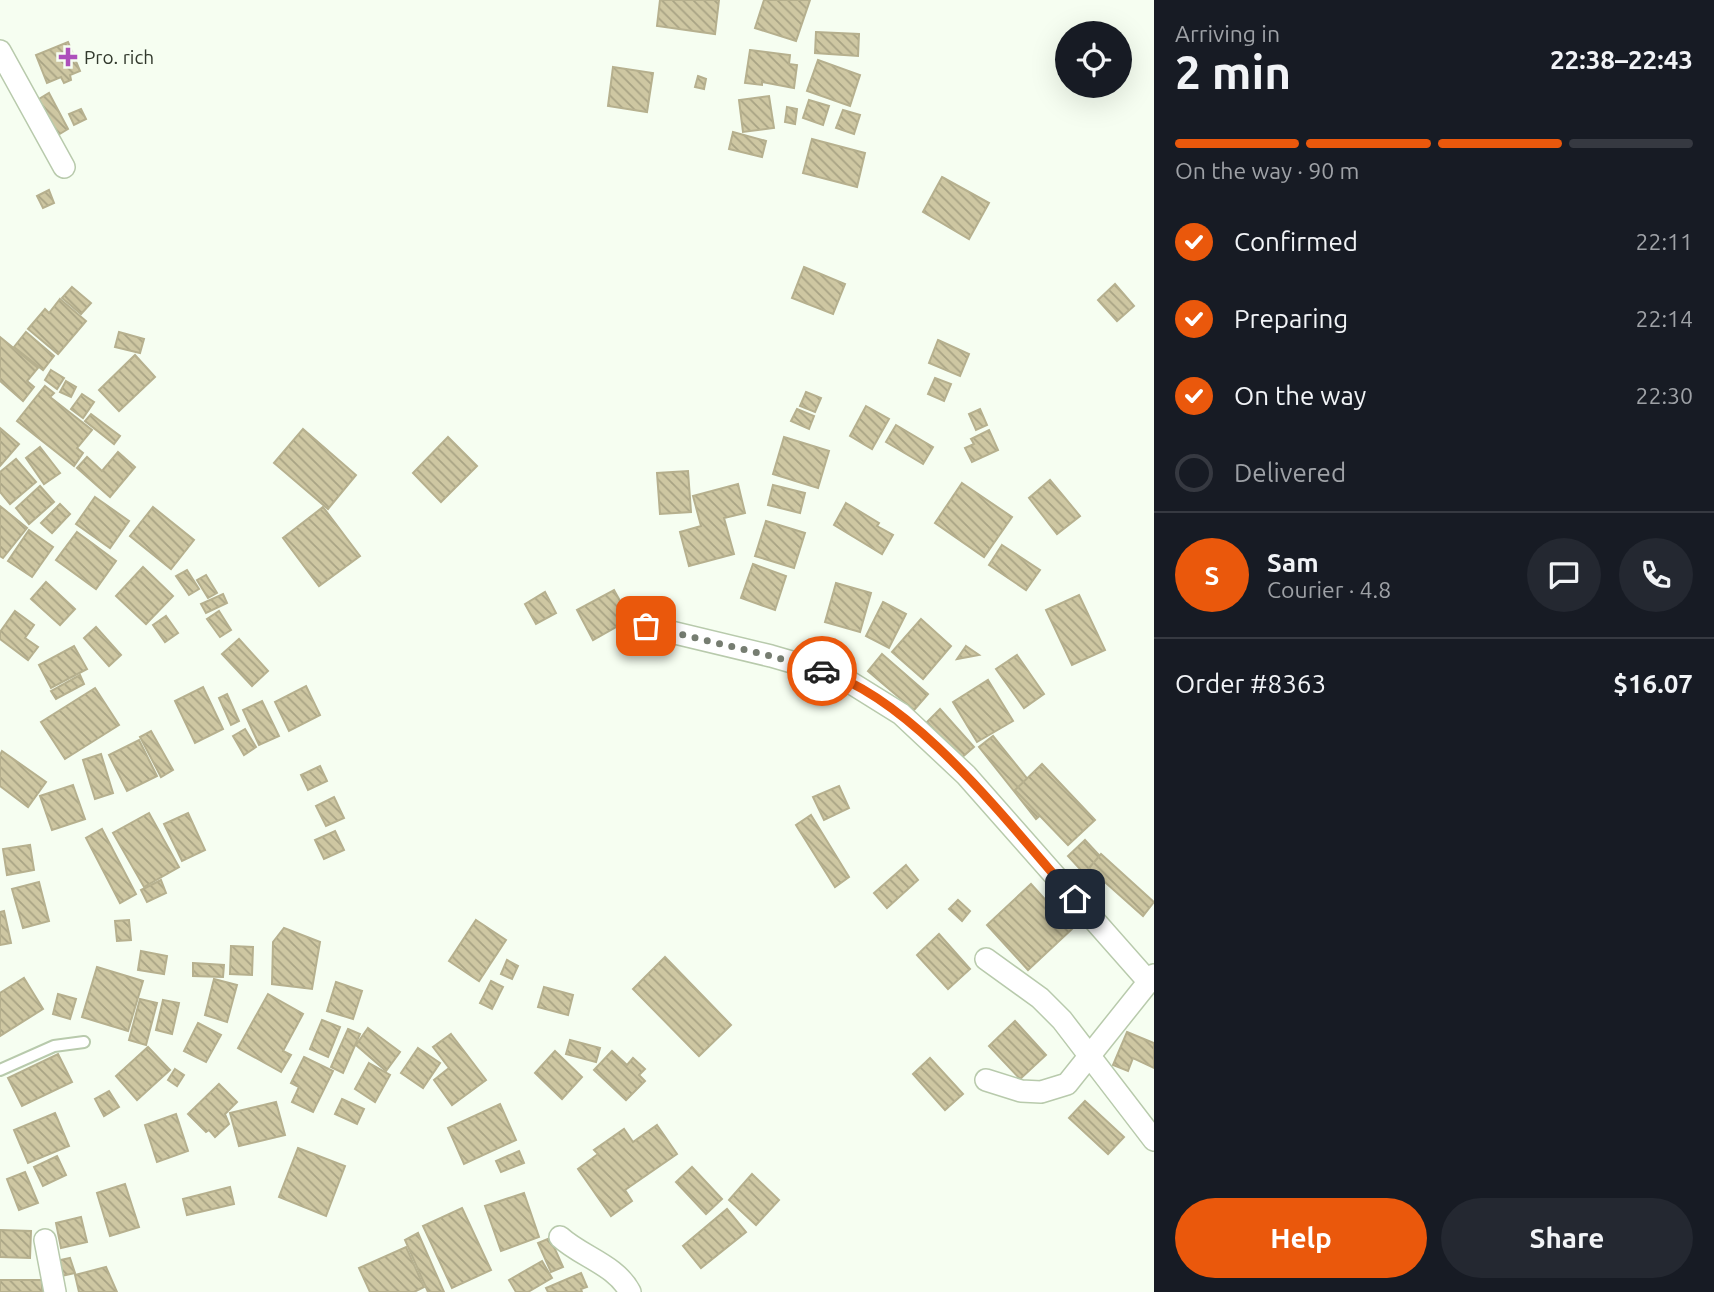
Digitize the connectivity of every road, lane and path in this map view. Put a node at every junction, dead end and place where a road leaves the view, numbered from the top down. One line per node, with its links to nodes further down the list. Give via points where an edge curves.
1 (0, 51): 2 (street)
2 (64, 167)
3 (646, 626): 5 (street, via 840,676 901,714 966,775)
4 (986, 958): 7 (street, via 1040,998)
5 (1151, 978): 7 (street)
6 (84, 1042): 8 (lane, via 54,1046)
7 (1089, 1058): 9 (street, via 1067,1084 1041,1092); 10 (street)
8 (0, 1070)
9 (986, 1080)
10 (1154, 1140)
11 (560, 1237): 14 (street, via 624,1280)
12 (45, 1240): 13 (street)
13 (55, 1292)
14 (630, 1292)

